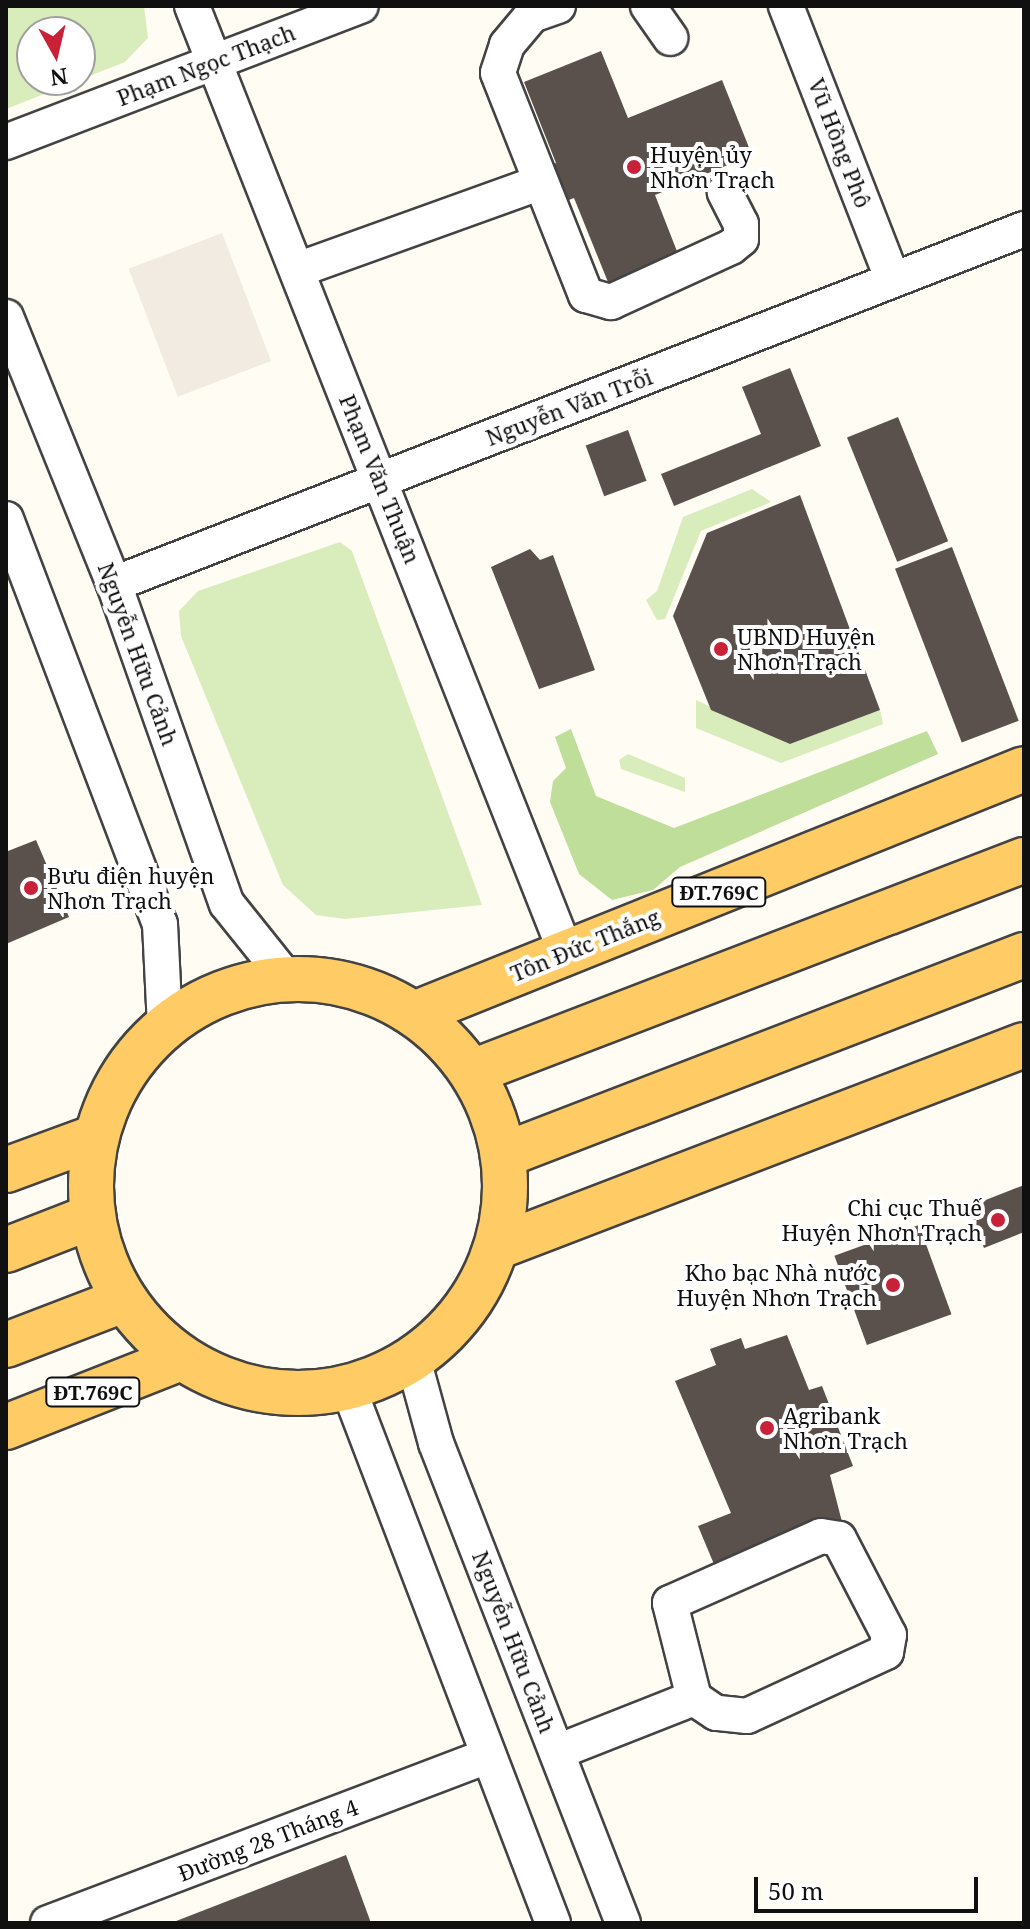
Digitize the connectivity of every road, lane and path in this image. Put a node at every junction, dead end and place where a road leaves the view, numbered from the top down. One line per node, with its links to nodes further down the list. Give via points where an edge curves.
1 (192, 6): 7 (street, Phạm Văn Thuận)
2 (361, 6): 7 (street, Phạm Ngọc Thạch)
3 (558, 6): 9 (street, via 532,15 507,45 498,73)
4 (648, 6): 6 (street)
5 (786, 6): 13 (street, Vũ Hồng Phô)
6 (670, 38)
7 (214, 62): 8 (street, Phạm Ngọc Thạch); 12 (street, Phạm Văn Thuận)
8 (6, 142)
9 (539, 183): 10 (street, via 586,295 602,303 741,239); 12 (street)
10 (725, 192)
11 (1024, 229): 13 (street, Nguyễn Văn Trỗi)
12 (297, 270): 15 (street, Phạm Văn Thuận)
13 (893, 280): 15 (street, Nguyễn Văn Trỗi)
14 (6, 317): 17 (street, Nguyễn Hữu Cảnh)
15 (380, 480): 17 (street, Nguyễn Văn Trỗi); 20 (street, Phạm Văn Thuận)
16 (6, 519): 24 (street, via 160,924)
17 (114, 584): 22 (street, Nguyễn Hữu Cảnh, via 227,904)
18 (1024, 769): 20 (main road, Tôn Đức Thắng / ĐT.769C)
19 (1024, 860): 26 (main road)
20 (566, 953): 23 (main road, Tôn Đức Thắng / ĐT.769C)
21 (1024, 955): 28 (main road)
22 (287, 979): 23 (main road, via 353,986); 24 (main road, via 222,993)
23 (414, 1014): 26 (main road)
24 (165, 1026): 27 (main road, via 121,1076)
25 (1024, 1045): 31 (main road)
26 (472, 1072): 28 (main road)
27 (95, 1137): 29 (main road); 30 (main road)
28 (504, 1155): 31 (main road)
29 (6, 1170)
30 (91, 1217): 32 (main road); 33 (main road)
31 (497, 1247): 36 (main road, via 465,1310)
32 (6, 1250)
33 (123, 1300): 34 (main road); 35 (main road)
34 (6, 1345)
35 (181, 1358): 37 (main road, via 261,1390); 38 (main road, ĐT.769C)
36 (413, 1359): 37 (main road); 40 (street, Nguyễn Hữu Cảnh, via 436,1443)
37 (348, 1387): 41 (street)
38 (6, 1427)
39 (694, 1698): 39 (street, via 725,1716 747,1716 886,1652 889,1635 839,1539 799,1542 670,1603); 40 (street)
40 (557, 1752): 44 (street, Nguyễn Hữu Cảnh)
41 (488, 1756): 42 (street, Đường 28 Tháng 4); 43 (street)
42 (48, 1923)
43 (553, 1923)
44 (623, 1923)

